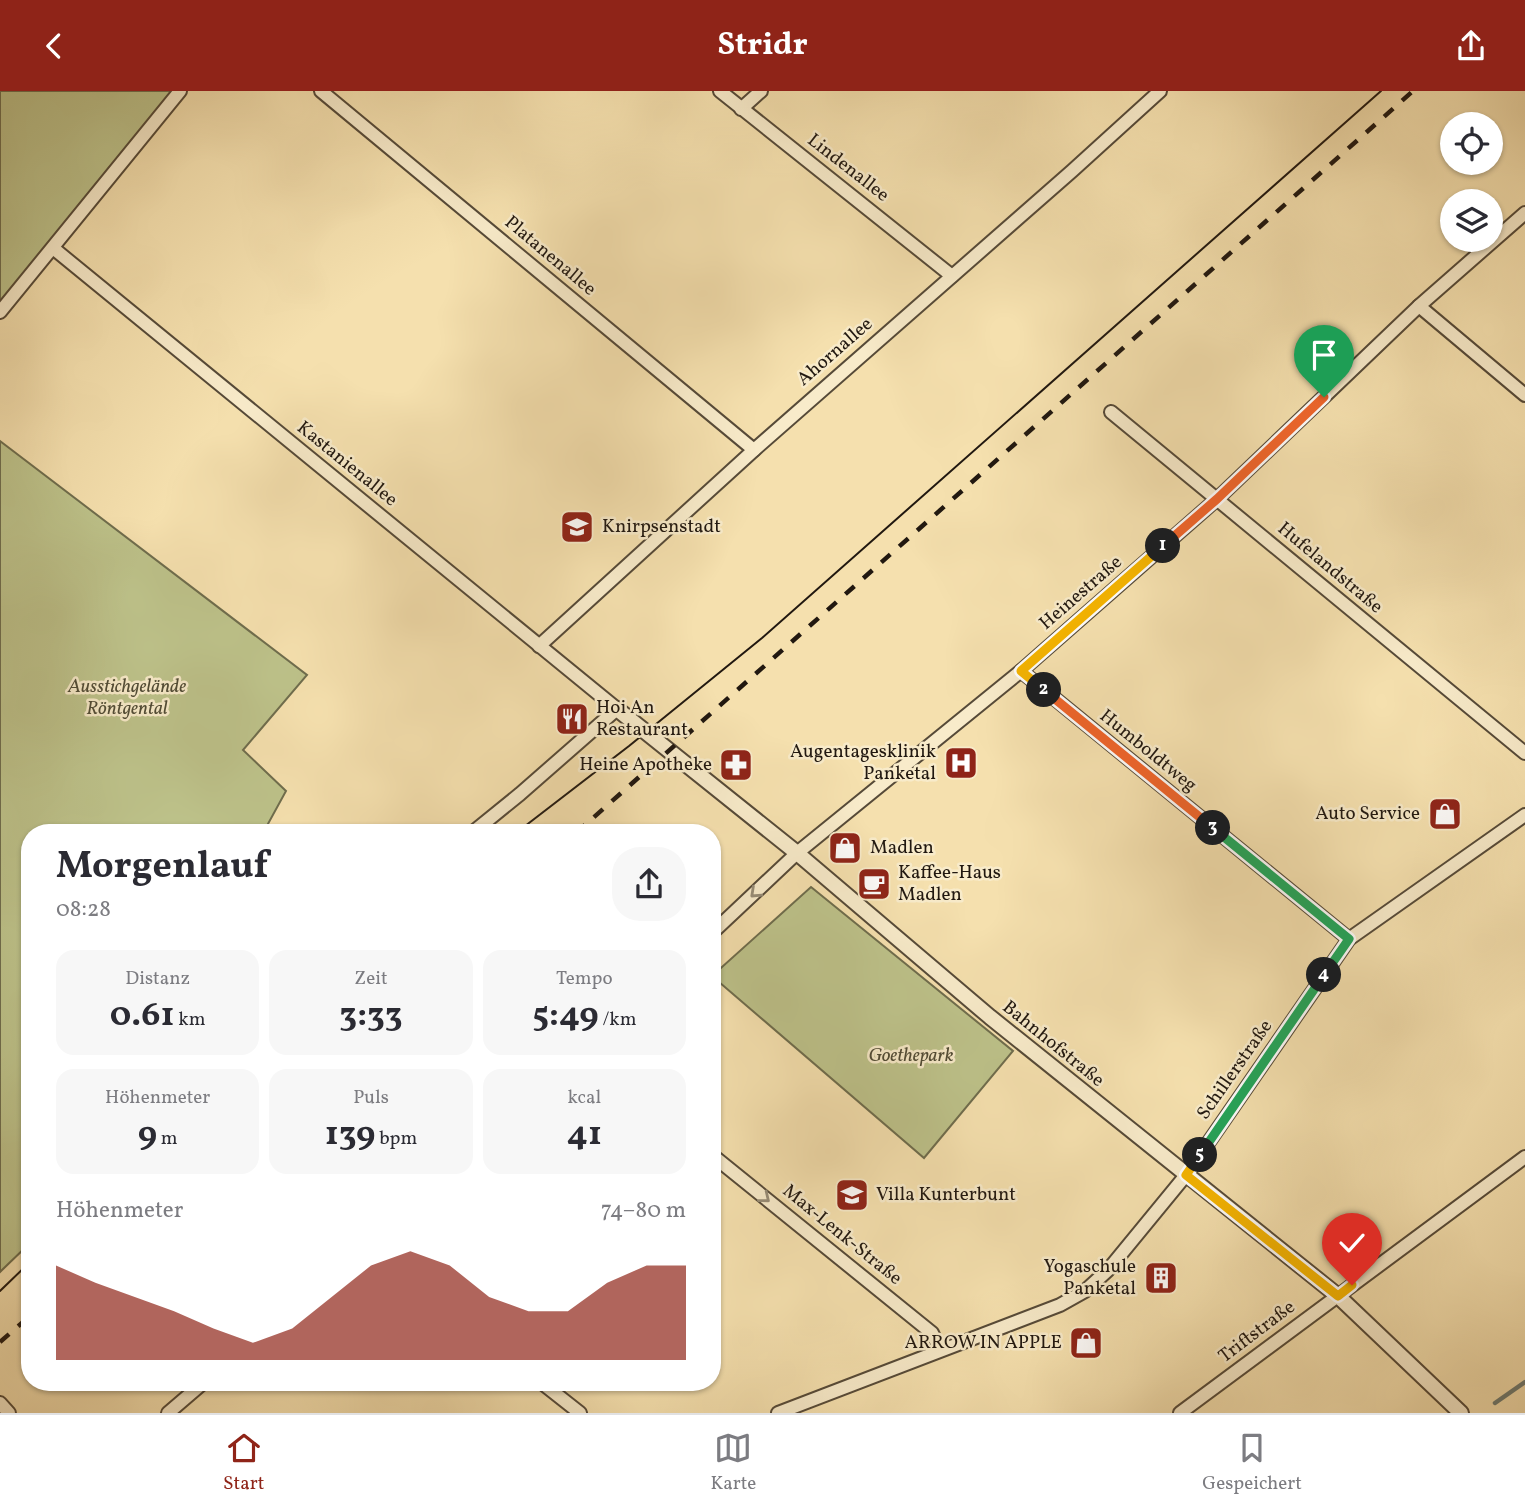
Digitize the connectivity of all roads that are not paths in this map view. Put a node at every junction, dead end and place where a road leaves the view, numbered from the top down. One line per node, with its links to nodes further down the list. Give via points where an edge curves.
1 (180, 91): 8 (street)
2 (321, 91): 14 (street, Platanenallee)
3 (720, 91): 6 (street, Lindenallee)
4 (761, 91): 6 (street)
5 (1160, 91): 9 (street, Ahornallee)
6 (741, 109): 9 (street, Lindenallee)
7 (1525, 213): 10 (street, Heinestraße)
8 (53, 248): 11 (street); 16 (street, Kastanienallee)
9 (951, 276): 14 (street, Ahornallee)
10 (1419, 306): 12 (street); 15 (street, Heinestraße)
11 (0, 312)
12 (1525, 395)
13 (1111, 412): 15 (street, Hufelandstraße)
14 (754, 450): 16 (street, Ahornallee)
15 (1217, 499): 17 (street, Heinestraße); 19 (street, Hufelandstraße)
16 (539, 646): 18 (street, Kastanienallee)
17 (1021, 671): 22 (street, Heinestraße); 24 (street, Humboldtweg)
18 (617, 709): 21 (street); 22 (street, Bahnhofstraße)
19 (1525, 753)
20 (1525, 815): 24 (street, Schillerstraße)
21 (483, 824)
22 (797, 853): 23 (street, Heinestraße, one-way to 23); 27 (street, Bahnhofstraße)
23 (721, 925)
24 (1349, 939): 27 (street, Schillerstraße)
25 (1525, 1157): 28 (street, Triftstraße)
26 (721, 1162): 29 (street, Max-Lenk-Straße, one-way to 29, via 932,1333)
27 (1186, 1175): 28 (street, Bahnhofstraße); 29 (street, Schillerstraße, via 1108,1270 1085,1291 1060,1305)
28 (1338, 1296): 37 (street, Triftstraße); 38 (street, Bahnhofstraße)
29 (940, 1350): 36 (street, Schillerstraße)
30 (194, 1391): 34 (street)
31 (552, 1391): 35 (street)
32 (0, 1403): 33 (street)
33 (9, 1413)
34 (168, 1413)
35 (580, 1413)
36 (778, 1413)
37 (1180, 1413)
38 (1461, 1413)

